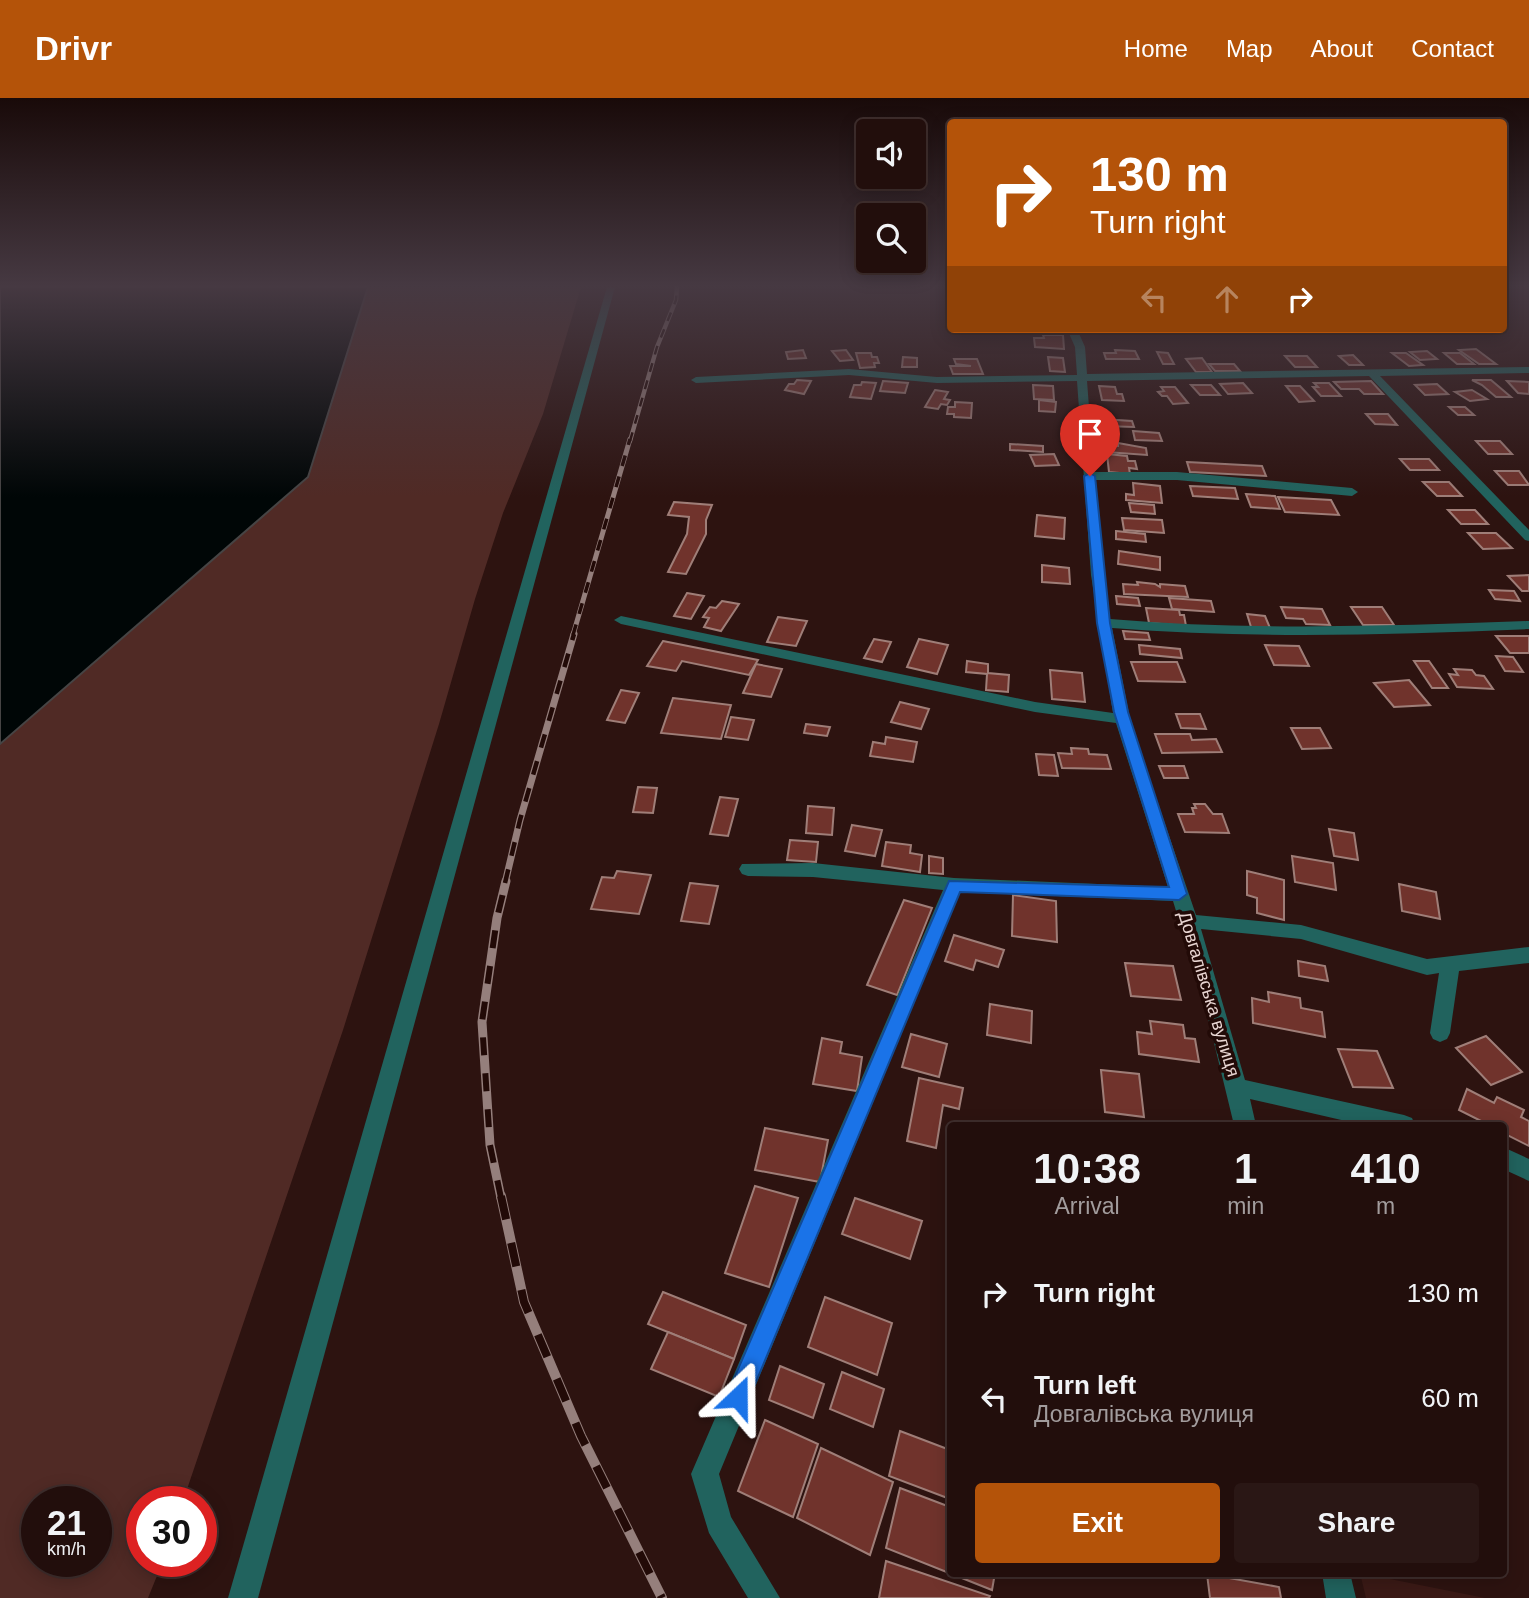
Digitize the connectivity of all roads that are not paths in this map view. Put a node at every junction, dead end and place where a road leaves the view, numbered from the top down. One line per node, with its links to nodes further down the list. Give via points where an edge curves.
1 (591, 357): 27 (street)
2 (1081, 357): 5 (street, Довгалівська вулиця)
3 (1529, 370): 4 (street)
4 (1372, 373): 5 (street); 9 (street)
5 (1082, 378): 6 (street, via 937,380 849,372); 7 (street, Довгалівська вулиця)
6 (696, 380)
7 (1090, 476): 8 (street, via 1177,476); 11 (street, Довгалівська вулиця)
8 (1352, 492)
9 (1529, 537)
10 (621, 620): 13 (street, via 1035,707)
11 (1104, 623): 12 (street, via 1357,632); 13 (street, Довгалівська вулиця)
12 (1529, 625)
13 (1123, 719): 16 (street, Довгалівська вулиця)
14 (748, 869): 15 (street, via 813,870)
15 (954, 885): 16 (street); 28 (street, via 705,1474 719,1523)
16 (1179, 894): 17 (street, Довгалівська вулиця)
17 (1188, 921): 19 (street, via 1301,932 1427,967); 21 (street, Довгалівська вулиця)
18 (1529, 954): 19 (street)
19 (1451, 964): 20 (street)
20 (1440, 1033)
21 (1237, 1087): 22 (street, Довгалівська вулиця); 23 (street)
22 (1244, 1122)
23 (1391, 1122)
24 (1507, 1159): 25 (street)
25 (1529, 1171)
26 (1337, 1577): 29 (street)
27 (243, 1598)
28 (765, 1598)
29 (1341, 1598)

